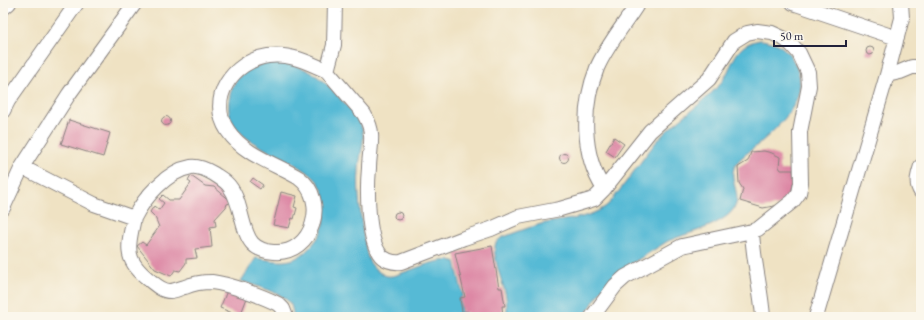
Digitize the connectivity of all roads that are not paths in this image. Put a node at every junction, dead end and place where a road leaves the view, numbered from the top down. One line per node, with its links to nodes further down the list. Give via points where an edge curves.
1 (9, 3): 8 (street)
2 (77, 3): 13 (street)
3 (135, 3): 15 (street, via 69,94)
4 (335, 3): 11 (street, via 334,45)
5 (638, 3): 16 (street, via 608,48 589,93 586,113 587,144 598,179)
6 (793, 3): 9 (street)
7 (901, 3): 9 (street, via 902,18)
8 (3, 8)
9 (895, 44): 10 (street); 12 (street)
10 (918, 68): 12 (street)
11 (326, 71): 16 (street, via 364,114 370,126 368,205 371,226 379,253 391,261 401,262 522,216 594,199); 19 (street, via 291,57 261,58 246,64 233,74 228,80 220,103 223,121 233,137 249,151 305,182 312,192 314,220 310,232 295,247 284,252 274,252 253,244 231,187 224,180 199,168 191,167 170,176 140,205)
12 (887, 75): 24 (street)
13 (3, 111)
14 (921, 166): 17 (street, via 917,181)
15 (22, 167): 18 (street); 19 (street, via 94,204)
16 (604, 189): 20 (street, via 650,131 709,79 734,41 747,33 772,33 791,44 802,58 808,72 808,95 800,132 800,184 793,201)
17 (921, 192)
18 (3, 208)
19 (134, 218): 21 (street, via 129,246 130,259 144,276 159,288 172,291 196,283 223,284 278,304)
20 (752, 231): 22 (street, via 682,246 625,277); 23 (street)
21 (286, 317)
22 (592, 317)
23 (763, 317)
24 (816, 317)

